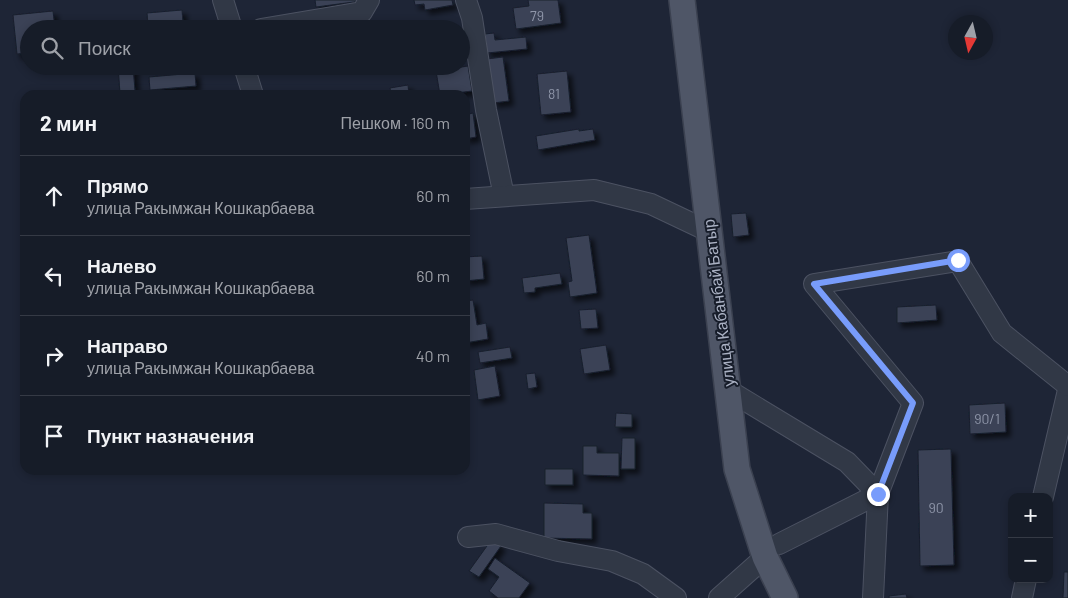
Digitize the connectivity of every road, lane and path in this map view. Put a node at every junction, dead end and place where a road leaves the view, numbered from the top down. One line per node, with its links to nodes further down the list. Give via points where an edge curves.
1 (223, 0): 5 (street)
2 (369, 0): 6 (street, via 362,12)
3 (466, 0): 9 (street)
4 (682, 0): 11 (main road, улица Кабанбай Батыр)
5 (229, 20)
6 (314, 20)
7 (247, 75): 8 (street)
8 (252, 90)
9 (504, 196): 10 (street); 11 (street, via 594,190 651,204)
10 (470, 199)
11 (710, 232): 13 (main road, улица Кабанбай Батыр)
12 (1068, 388): 14 (street); 15 (street, via 1002,333 958,260 814,284 913,403)
13 (728, 390): 15 (street, via 847,462); 17 (main road, улица Кабанбай Батыр, via 737,469)
14 (1044, 493)
15 (878, 494): 17 (street); 22 (street)
16 (468, 537): 19 (street, via 496,534 558,551 612,560 643,574)
17 (772, 551): 20 (street); 21 (main road, улица Кабанбай Батыр)
18 (1025, 583): 23 (street)
19 (676, 598)
20 (719, 598)
21 (785, 598)
22 (873, 598)
23 (1022, 598)

